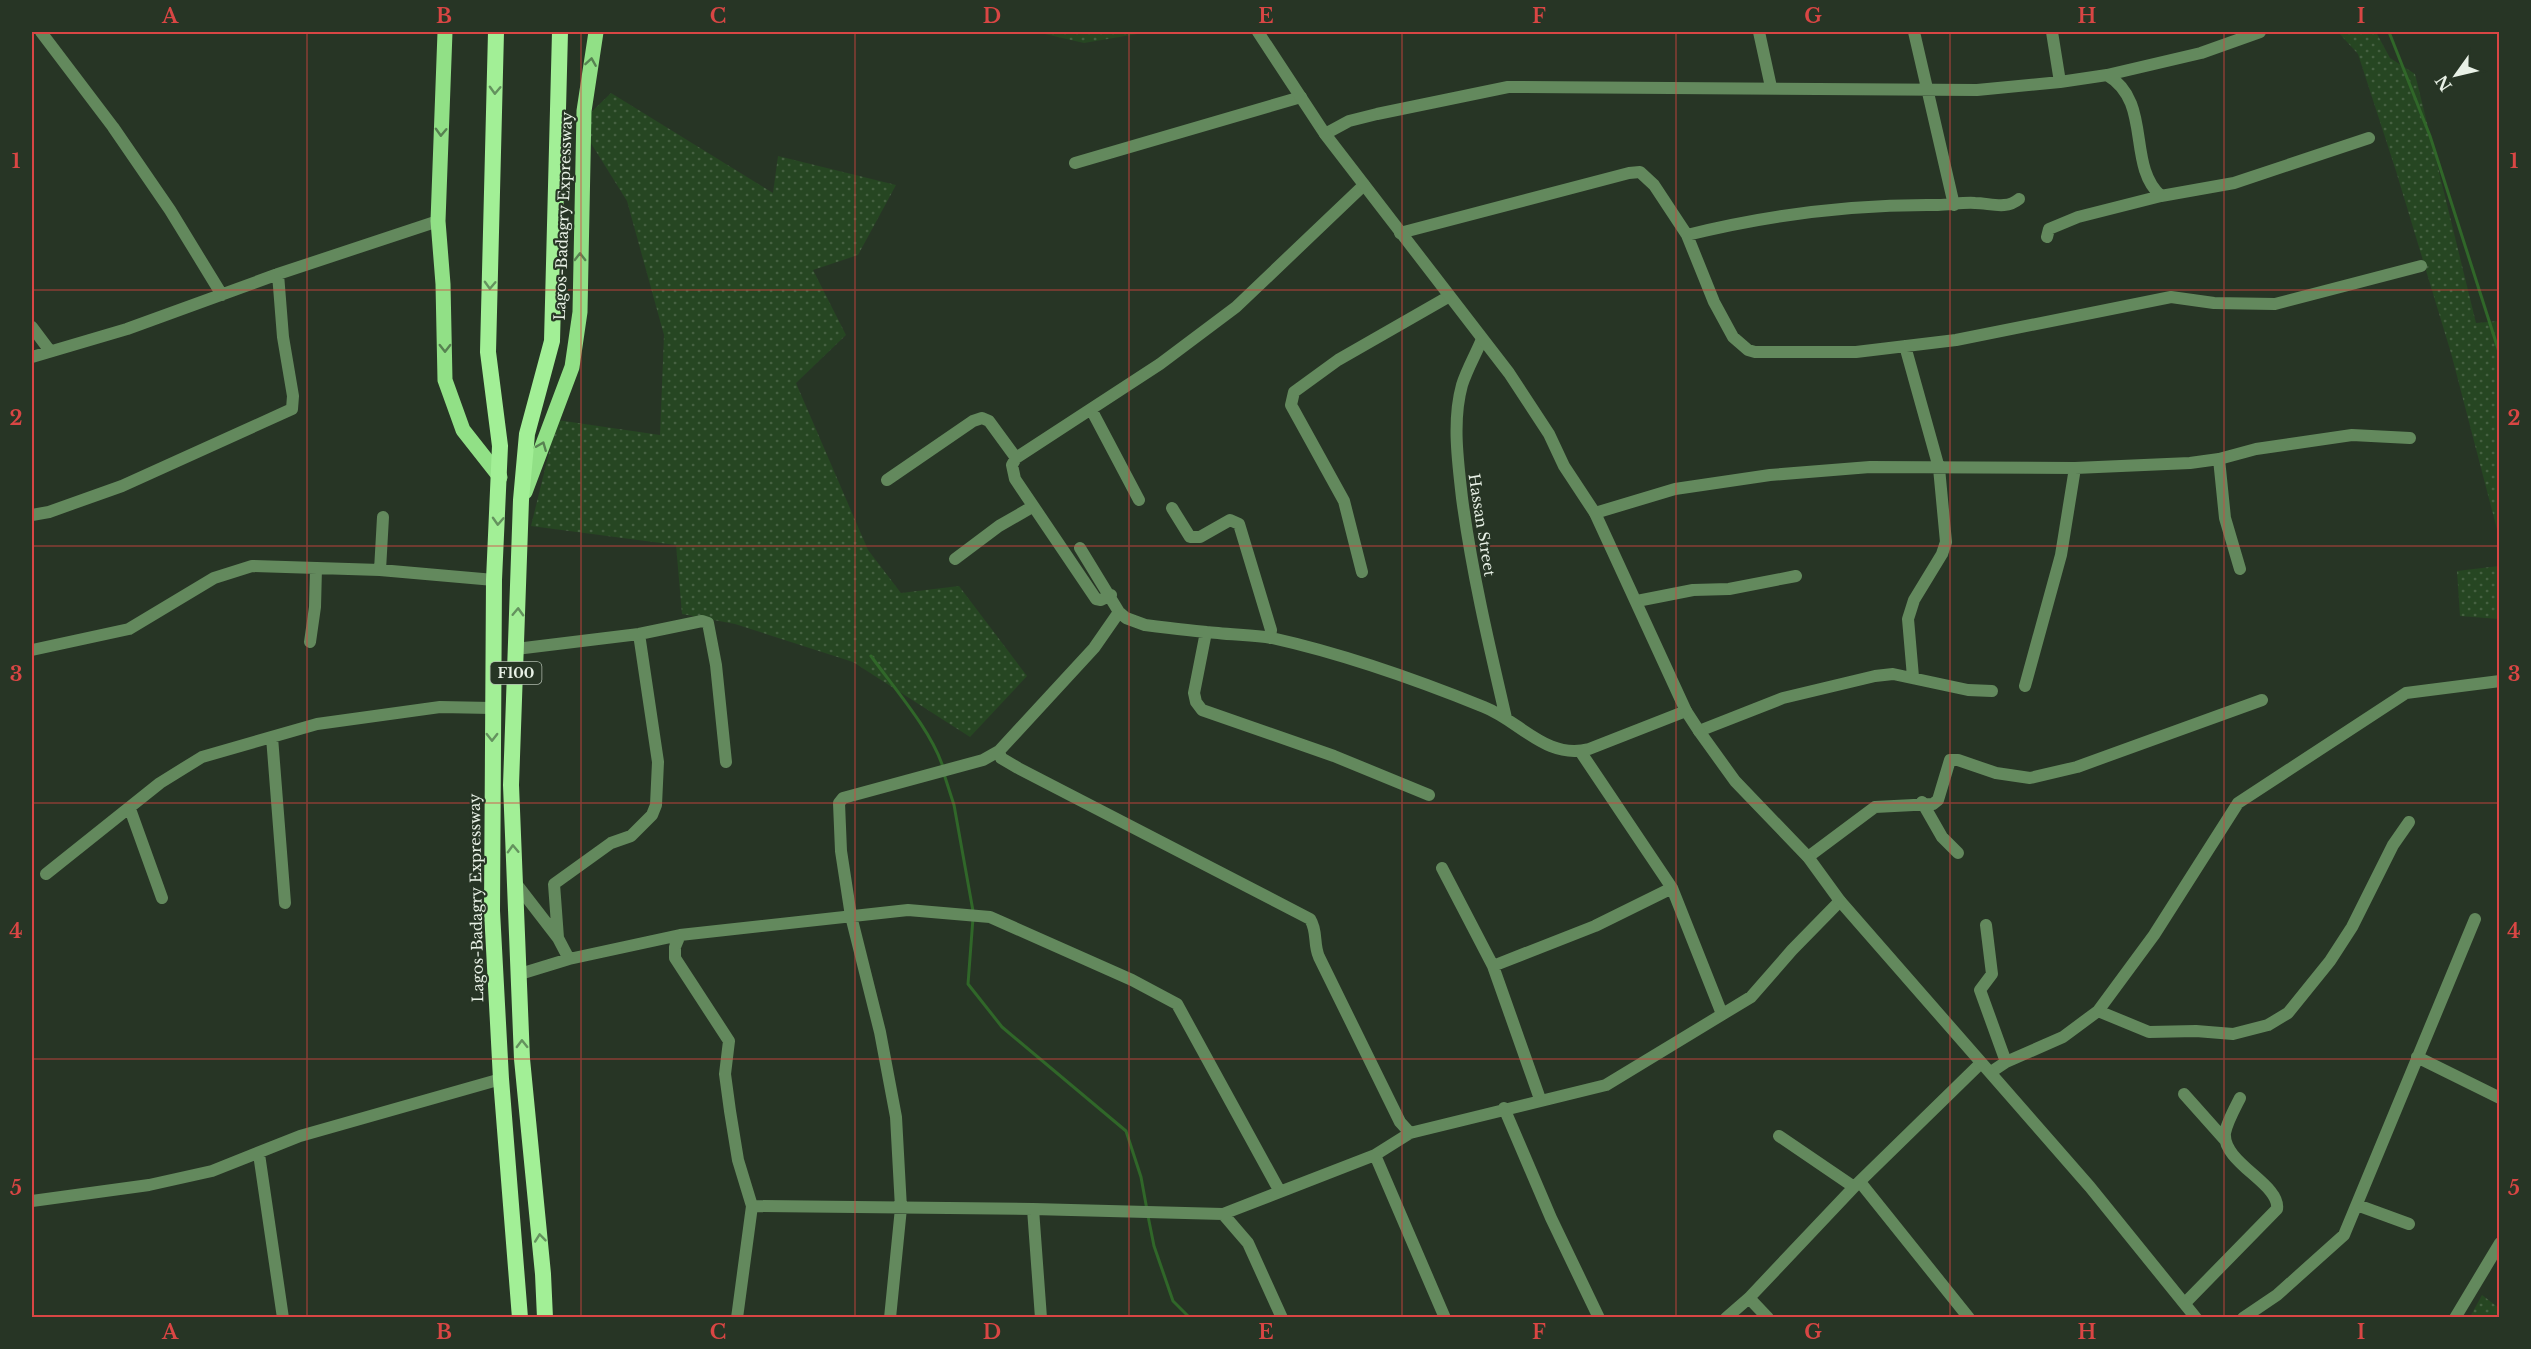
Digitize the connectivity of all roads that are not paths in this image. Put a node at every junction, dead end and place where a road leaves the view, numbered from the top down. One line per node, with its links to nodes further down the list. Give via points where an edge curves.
1 (41, 32): 29 (street, via 170,210)
2 (445, 32): 23 (main road, one-way to 23)
3 (496, 32): 42 (highway, Lagos-Badagry Expressway / F100, one-way to 42, via 488,352)
4 (561, 32): 44 (highway, Lagos-Badagry Expressway / F100, via 552,341 527,434)
5 (596, 32): 44 (main road, Lagos-Badagry Expressway, one-way to 5, via 572,367 580,312 584,111)
6 (1258, 32): 15 (street)
7 (1759, 32): 13 (street)
8 (1914, 32): 14 (street)
9 (2052, 32): 12 (street)
10 (2260, 32): 11 (street, via 2201,53)
11 (2107, 75): 12 (street); 20 (street, via 2131,101 2146,175)
12 (2060, 82): 14 (street, via 1977,90)
13 (1771, 87): 14 (street); 16 (street, via 1509,87 1349,121)
14 (1928, 89): 22 (street)
15 (1300, 97): 16 (street); 18 (street)
16 (1325, 134): 19 (street)
17 (2368, 138): 20 (street, via 2234,183)
18 (1076, 163)
19 (1364, 185): 24 (street); 36 (street, via 1236,307)
20 (2161, 196): 26 (street, via 2058,224 2049,229)
21 (2019, 199): 22 (street, via 1995,206 1974,202)
22 (1954, 205): 25 (street, via 1870,208 1752,220)
23 (438, 221): 28 (street); 42 (main road, one-way to 42, via 445,380 463,430)
24 (1400, 233): 25 (street, via 1640,172 1654,185); 30 (street)
25 (1687, 235): 33 (street, via 1733,338 1748,350 1856,352)
26 (2047, 237)
27 (2421, 266): 33 (street, via 2275,304 2214,303 2171,297 2009,330)
28 (278, 274): 29 (street); 49 (street, via 292,409 122,486)
29 (222, 295): 34 (street)
30 (1448, 297): 32 (street); 56 (street, via 1338,360 1294,392 1291,405 1344,501)
31 (32, 327): 34 (street)
32 (1482, 339): 48 (street, via 1543,424 1564,466); 75 (street, Hassan Street, via 1462,385 1457,460 1480,608)
33 (1905, 346): 40 (street)
34 (50, 351): 35 (street)
35 (32, 357)
36 (1092, 411): 38 (street); 45 (street)
37 (2410, 438): 39 (street, via 2352,435 2256,449)
38 (1017, 458): 43 (street, via 989,420 982,418); 46 (street, via 1013,471)
39 (2219, 459): 41 (street); 54 (street, via 2225,518)
40 (1939, 468): 41 (street); 48 (street, via 1870,467 1770,475 1675,489); 68 (street, via 1946,542 1914,600 1908,619)
41 (2075, 468): 70 (street, via 2061,555)
42 (500, 477): 58 (highway, Lagos-Badagry Expressway / F100, one-way to 58)
43 (887, 480)
44 (521, 500): 66 (highway, Lagos-Badagry Expressway / F100, one-way to 44)
45 (1139, 500)
46 (1032, 507): 52 (street); 59 (street, via 1096,599)
47 (1172, 508): 64 (street, via 1190,537 1200,537 1230,520 1239,524 1271,630)
48 (1596, 513): 60 (street)
49 (32, 515)
50 (383, 517): 55 (street)
51 (1080, 548): 59 (street)
52 (955, 559)
53 (316, 568): 55 (street); 65 (street); 67 (street, via 252,566 214,578 129,629)
54 (2241, 569)
55 (380, 570): 58 (street)
56 (1362, 572)
57 (1796, 576): 60 (street, via 1729,590 1693,590)
58 (494, 579): 73 (highway, Lagos-Badagry Expressway / F100)
59 (1111, 595): 61 (street)
60 (1637, 601): 74 (street)
61 (1119, 612): 62 (street, via 1145,625); 78 (street, via 1094,648)
62 (1206, 632): 64 (street); 81 (street, via 1194,693 1202,710 1334,756)
63 (639, 634): 66 (street); 80 (street, via 708,623); 98 (street, via 658,762 656,806 631,836 611,843 554,884)
64 (1270, 638): 75 (street, via 1369,664)
65 (310, 642)
66 (516, 649): 89 (highway, Lagos-Badagry Expressway / F100, one-way to 66)
67 (32, 650)
68 (1912, 677): 71 (street, via 1968,690); 76 (street, via 1875,676 1783,698)
69 (2499, 681): 102 (street, via 2406,693 2238,803 2154,935)
70 (2025, 687)
71 (1992, 691)
72 (2262, 700): 82 (street, via 2042,776 2016,777 1950,760 1938,800 1932,804)
73 (492, 708): 77 (street, via 440,707 317,724); 108 (highway, Lagos-Badagry Expressway / F100, one-way to 108, via 492,923)
74 (1686, 711): 76 (street); 79 (street)
75 (1506, 718): 79 (street, via 1542,743)
76 (1699, 731): 86 (street, via 1735,781)
77 (273, 737): 83 (street, via 202,757 160,783); 93 (street)
78 (999, 751): 94 (street, via 983,760 843,798 839,803 841,851); 114 (street, via 1002,758 1018,768 1310,919 1317,932 1319,957 1400,1122)
79 (1580, 751): 90 (street)
80 (726, 762)
81 (1429, 795)
82 (1922, 802): 85 (street, via 1942,837); 86 (street, via 1875,807)
83 (130, 809): 88 (street); 91 (street)
84 (2409, 822): 102 (street, via 2393,845 2352,927 2288,1013 2268,1025 2233,1034 2149,1032)
85 (1958, 853)
86 (1808, 857): 92 (street)
87 (1442, 868): 100 (street)
88 (46, 874)
89 (514, 881): 98 (street); 101 (highway, Lagos-Badagry Expressway / F100)
90 (1672, 888): 100 (street, via 1595,926); 103 (street)
91 (162, 898)
92 (1840, 902): 103 (street, via 1751,997); 106 (street)
93 (285, 903)
94 (851, 916): 97 (street); 120 (street, via 908,910 990,917 1177,1004); 124 (street, via 894,1106)
95 (2475, 919): 104 (street)
96 (1986, 925): 105 (street, via 1992,974 1980,990)
97 (680, 935): 99 (street); 123 (street, via 675,958 729,1041 725,1074 730,1111 738,1160)
98 (558, 938): 99 (street)
99 (569, 958): 101 (street)
100 (1493, 966): 112 (street)
101 (520, 974): 129 (highway, Lagos-Badagry Expressway / F100, one-way to 101, via 522,1059)
102 (2098, 1011): 105 (street, via 2063,1037)
103 (1722, 1014): 112 (street, via 1606,1085)
104 (2417, 1057): 111 (street); 122 (street)
105 (2006, 1062): 107 (street)
106 (1981, 1063): 107 (street); 119 (street)
107 (1991, 1072): 132 (street)
108 (501, 1079): 117 (street, via 300,1136); 130 (highway, Lagos-Badagry Expressway / F100)
109 (2184, 1094): 116 (street)
110 (2240, 1098): 116 (street, via 2225,1131)
111 (2499, 1098)
112 (1540, 1099): 113 (street)
113 (1504, 1108): 114 (street); 141 (street)
114 (1410, 1133): 118 (street)
115 (1779, 1136): 119 (street)
116 (2225, 1140): 132 (street, via 2228,1149 2275,1197 2277,1209)
117 (259, 1154): 121 (street, via 212,1171 148,1185); 133 (street)
118 (1375, 1155): 120 (street); 140 (street)
119 (1857, 1185): 131 (street); 144 (street)
120 (1280, 1190): 126 (street)
121 (32, 1202)
122 (2357, 1205): 127 (street); 146 (street, via 2344,1235 2277,1295)
123 (752, 1206): 124 (street); 136 (street)
124 (901, 1208): 125 (street); 137 (street)
125 (1033, 1209): 126 (street); 138 (street)
126 (1223, 1214): 139 (street, via 1248,1243)
127 (2409, 1224)
128 (2499, 1243): 147 (street)
129 (543, 1274): 130 (highway); 135 (highway, Lagos-Badagry Expressway / F100)
130 (518, 1281): 134 (highway, Lagos-Badagry Expressway / F100)
131 (1749, 1299): 142 (street); 143 (street)
132 (2186, 1302): 145 (street)
133 (283, 1317)
134 (520, 1317)
135 (545, 1317)
136 (737, 1317)
137 (890, 1317)
138 (1041, 1317)
139 (1282, 1317)
140 (1445, 1317)
141 (1599, 1317)
142 (1726, 1317)
143 (1768, 1317)
144 (1969, 1317)
145 (2196, 1317)
146 (2244, 1317)
147 (2455, 1317)

